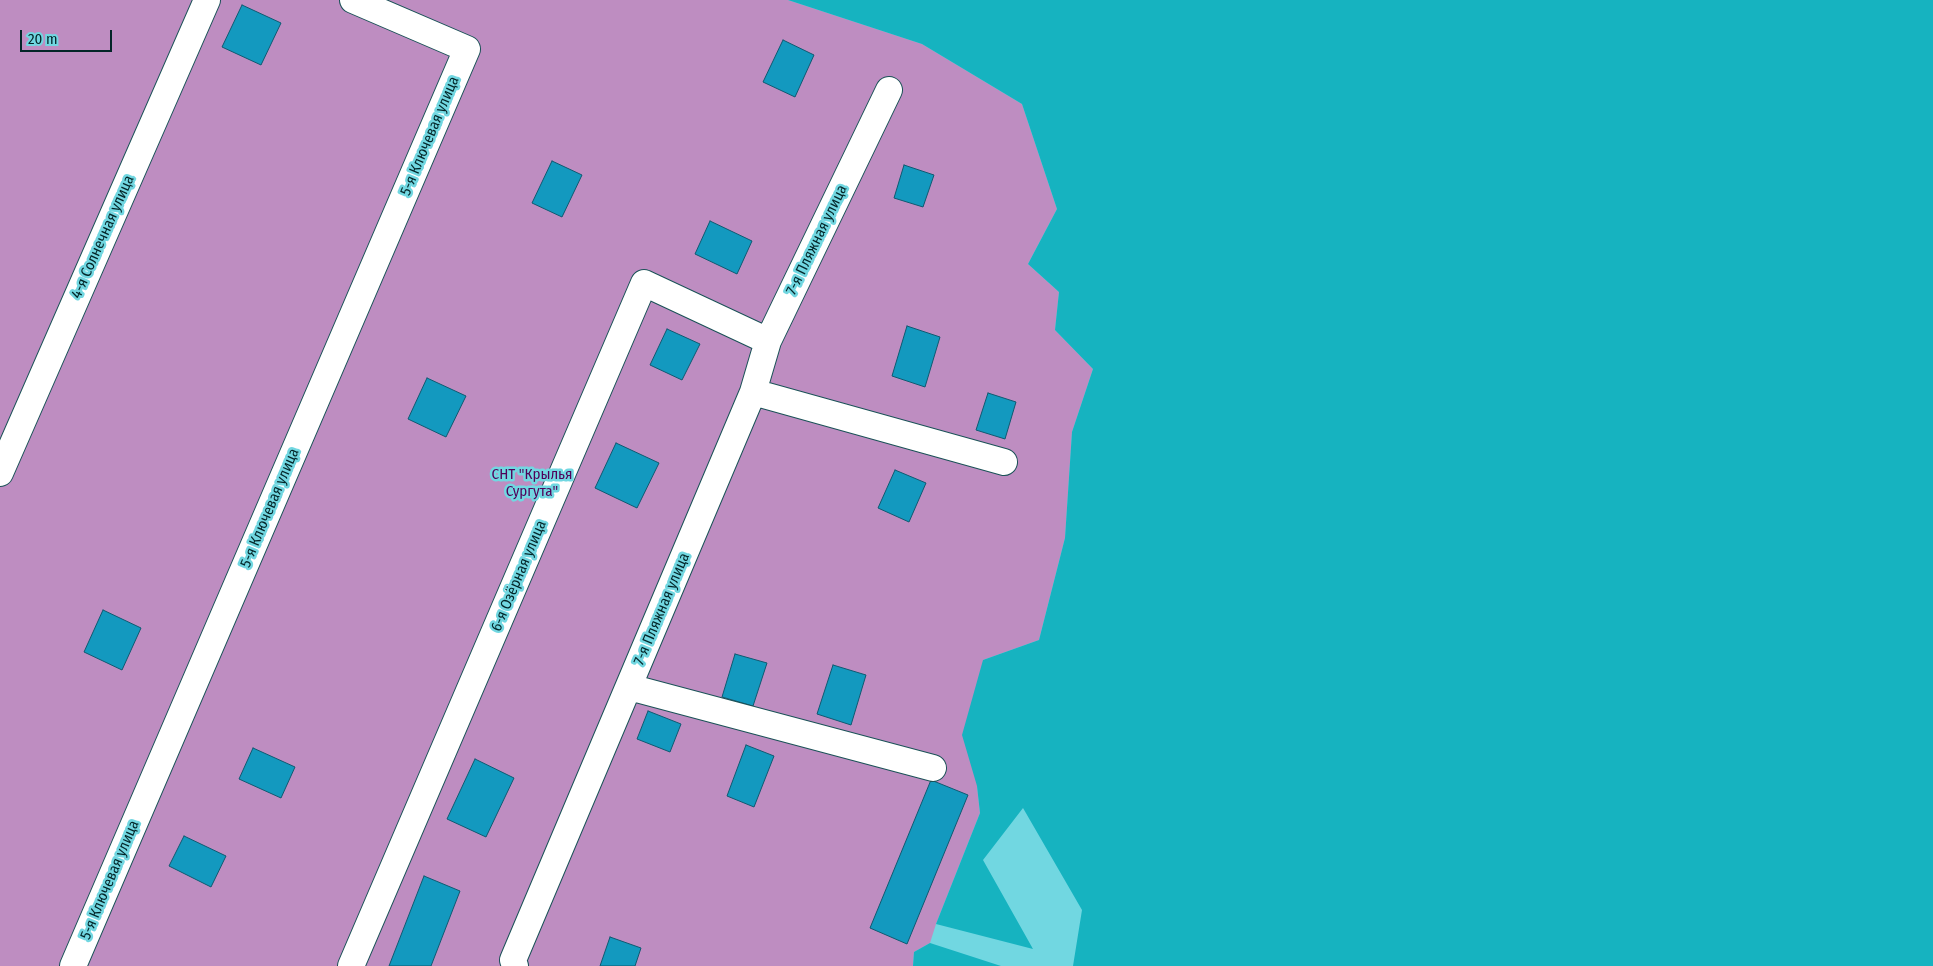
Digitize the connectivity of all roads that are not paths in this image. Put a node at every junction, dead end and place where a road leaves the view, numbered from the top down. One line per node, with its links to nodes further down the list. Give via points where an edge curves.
1 (206, 0): 7 (street, 4-я Солнечная улица)
2 (353, 0): 10 (street, 5-я Ключевая улица, via 467,49)
3 (889, 90): 4 (street, 7-я Пляжная улица)
4 (768, 341): 5 (street, 7-я Пляжная улица); 11 (street, 6-я Озёрная улица, via 644,283)
5 (753, 392): 6 (street); 8 (street, 7-я Пляжная улица)
6 (1004, 462)
7 (0, 473)
8 (629, 687): 9 (street); 12 (street, 7-я Пляжная улица, via 513,960)
9 (933, 768)
10 (73, 966)
11 (351, 966)
12 (516, 966)

